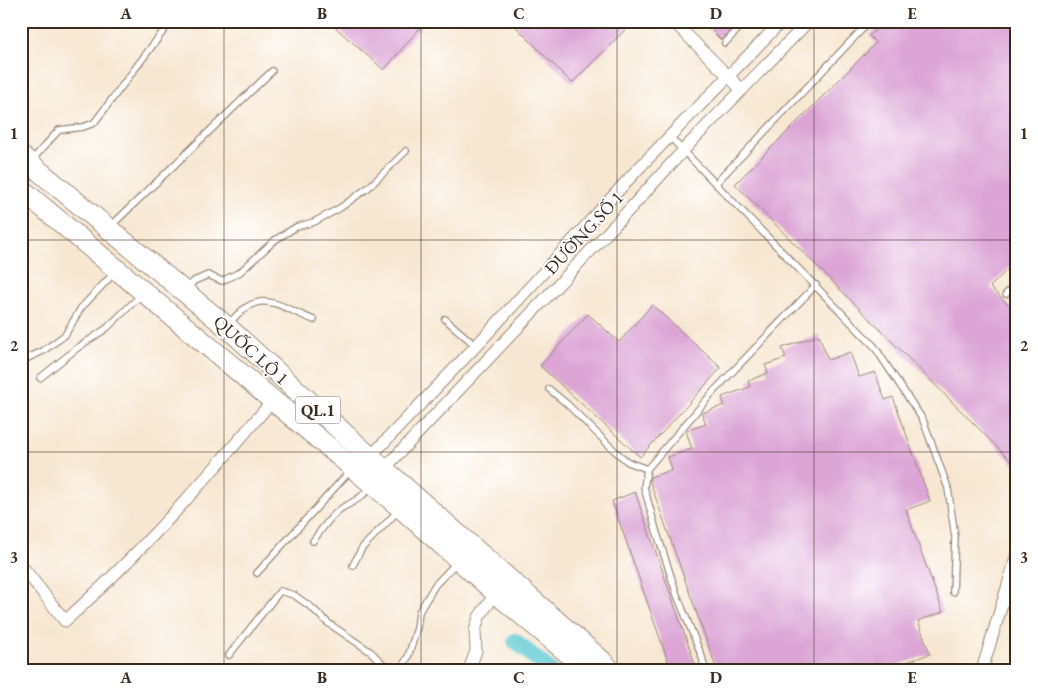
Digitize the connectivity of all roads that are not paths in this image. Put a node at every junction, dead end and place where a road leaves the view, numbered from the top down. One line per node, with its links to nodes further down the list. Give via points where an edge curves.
1 (171, 21): 14 (lane, via 94,122 59,130)
2 (673, 21): 9 (street)
3 (746, 21): 7 (lane)
4 (782, 21): 9 (street, ĐƯỜNG SỐ 1)
5 (809, 21): 10 (street, ĐƯỜNG SỐ 1)
6 (870, 21): 15 (lane)
7 (725, 42)
8 (272, 71): 17 (lane)
9 (728, 77): 10 (street); 11 (street, ĐƯỜNG SỐ 1)
10 (742, 90): 13 (street, ĐƯỜNG SỐ 1)
11 (670, 137): 13 (lane); 27 (street, ĐƯỜNG SỐ 1)
12 (406, 151): 22 (lane, via 369,187 340,208 275,240 240,272 222,281 208,275 194,281)
13 (684, 151): 15 (lane); 33 (street, ĐƯỜNG SỐ 1)
14 (25, 159): 17 (highway, QUỐC LỘ 1 / QL.1)
15 (716, 183): 20 (lane)
16 (21, 189): 18 (highway, QUỐC LỘ 1 / QL.1)
17 (108, 229): 22 (highway, QUỐC LỘ 1 / QL.1)
18 (118, 268): 21 (highway, QUỐC LỘ 1 / QL.1); 28 (lane, via 81,308 64,336)
19 (1017, 284): 23 (lane)
20 (816, 285): 32 (lane, via 714,391); 41 (lane, via 874,346 923,420 948,488 955,537)
21 (145, 291): 29 (lane, via 107,328); 31 (highway, QUỐC LỘ 1 / QL.1)
22 (184, 292): 26 (highway, QUỐC LỘ 1 / QL.1)
23 (1006, 294)
24 (314, 320): 26 (lane, via 262,300 245,308)
25 (445, 320): 27 (lane)
26 (227, 328): 33 (highway, QUỐC LỘ 1 / QL.1)
27 (476, 346): 33 (street, ĐƯỜNG SỐ 1)
28 (21, 361)
29 (40, 378)
30 (549, 389): 32 (lane, via 628,462)
31 (273, 400): 33 (highway, QUỐC LỘ 1 / QL.1); 38 (street, via 116,573 65,621)
32 (646, 469): 49 (lane, via 644,487 656,530)
33 (368, 470): 34 (highway, QUỐC LỘ 1 / QL.1); 35 (lane, via 362,498 341,508); 40 (lane); 48 (highway, QUỐC LỘ 1 / QL.1)
34 (401, 508): 37 (highway, QUỐC LỘ 1 / QL.1); 39 (lane, via 362,548)
35 (314, 541)
36 (1017, 555): 50 (street)
37 (459, 560): 42 (highway, QUỐC LỘ 1 / QL.1); 45 (lane, via 435,586 419,612 408,657)
38 (21, 565)
39 (353, 565)
40 (257, 573)
41 (953, 592)
42 (496, 593): 46 (street, via 479,617 475,631 476,651); 47 (highway, QUỐC LỘ 1 / QL.1)
43 (229, 655): 44 (lane, via 280,591 294,595 311,607 328,623 371,652)
44 (389, 670)
45 (400, 670)
46 (469, 670)
47 (588, 670)
48 (610, 670)
49 (704, 670)
50 (982, 670)

